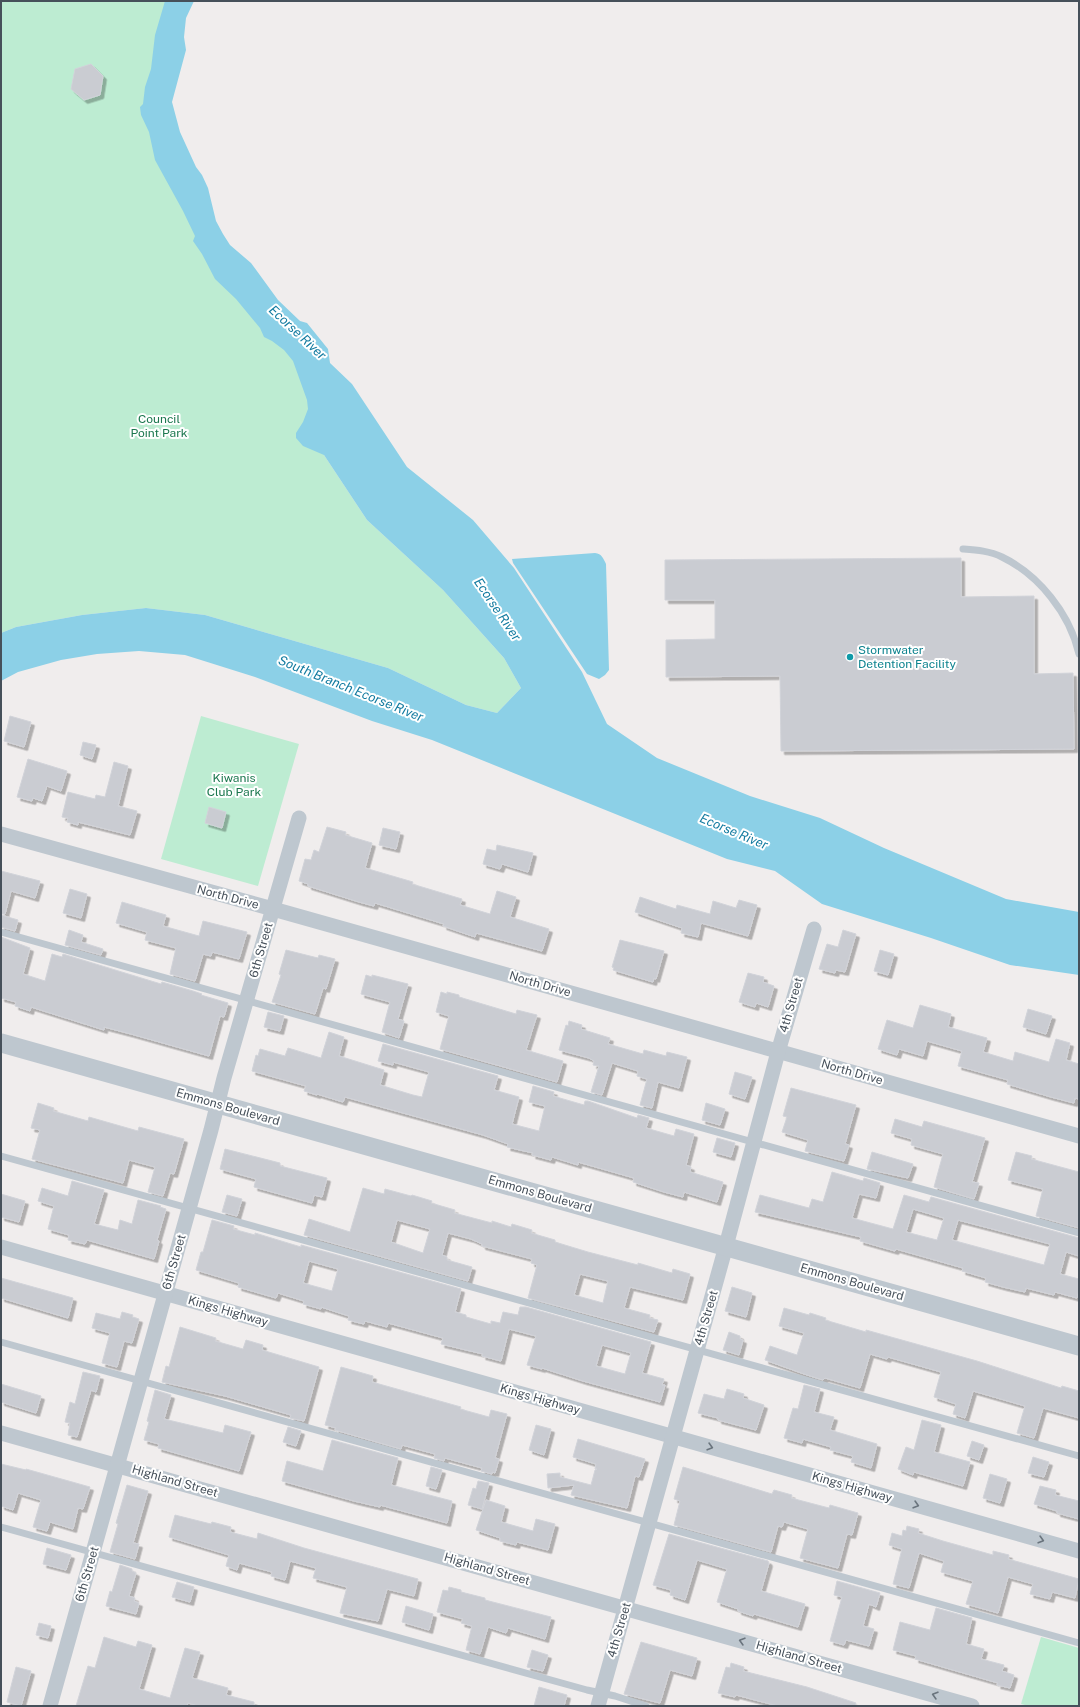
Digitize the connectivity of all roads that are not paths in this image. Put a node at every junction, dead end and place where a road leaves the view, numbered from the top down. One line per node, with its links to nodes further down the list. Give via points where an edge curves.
1 (963, 549): 2 (lane, via 1001,556 1036,582 1052,597 1064,616)
2 (1079, 654)
3 (299, 818): 5 (street, 6th Street)
4 (1, 834): 5 (street, North Drive)
5 (273, 909): 8 (street, 6th Street); 10 (street, North Drive)
6 (814, 929): 10 (street, 4th Street)
7 (1, 932): 8 (lane)
8 (246, 1001): 11 (street, 6th Street); 13 (lane)
9 (1, 1043): 11 (street, Emmons Boulevard)
10 (778, 1052): 12 (street, North Drive); 13 (street, 4th Street)
11 (218, 1103): 15 (street, 6th Street); 17 (street, Emmons Boulevard)
12 (1079, 1136)
13 (754, 1142): 16 (lane); 17 (street, 4th Street)
14 (1, 1156): 15 (lane)
15 (189, 1208): 19 (street, 6th Street); 22 (lane)
16 (1079, 1233)
17 (726, 1246): 21 (street, Emmons Boulevard); 22 (street, 4th Street)
18 (1, 1247): 19 (street, Kings Highway)
19 (166, 1294): 23 (street, 6th Street); 25 (street, Kings Highway)
20 (1, 1342): 23 (lane)
21 (1079, 1346)
22 (696, 1350): 25 (street, 4th Street); 26 (lane)
23 (141, 1381): 27 (street, 6th Street); 28 (lane)
24 (1, 1433): 27 (street, Highland Street)
25 (672, 1437): 28 (street, 4th Street); 30 (street, Kings Highway, one-way to 30)
26 (1079, 1456)
27 (117, 1465): 31 (street, 6th Street); 32 (street, Highland Street)
28 (648, 1523): 32 (street, 4th Street); 33 (lane)
29 (1, 1527): 31 (lane)
30 (1079, 1551)
31 (93, 1552): 34 (lane); 35 (street, 6th Street)
32 (625, 1608): 34 (street, 4th Street); 37 (street, Highland Street, one-way to 32)
33 (1079, 1644)
34 (599, 1700): 36 (lane, via 615,1696)
35 (50, 1706)
36 (646, 1706)
37 (972, 1706)

